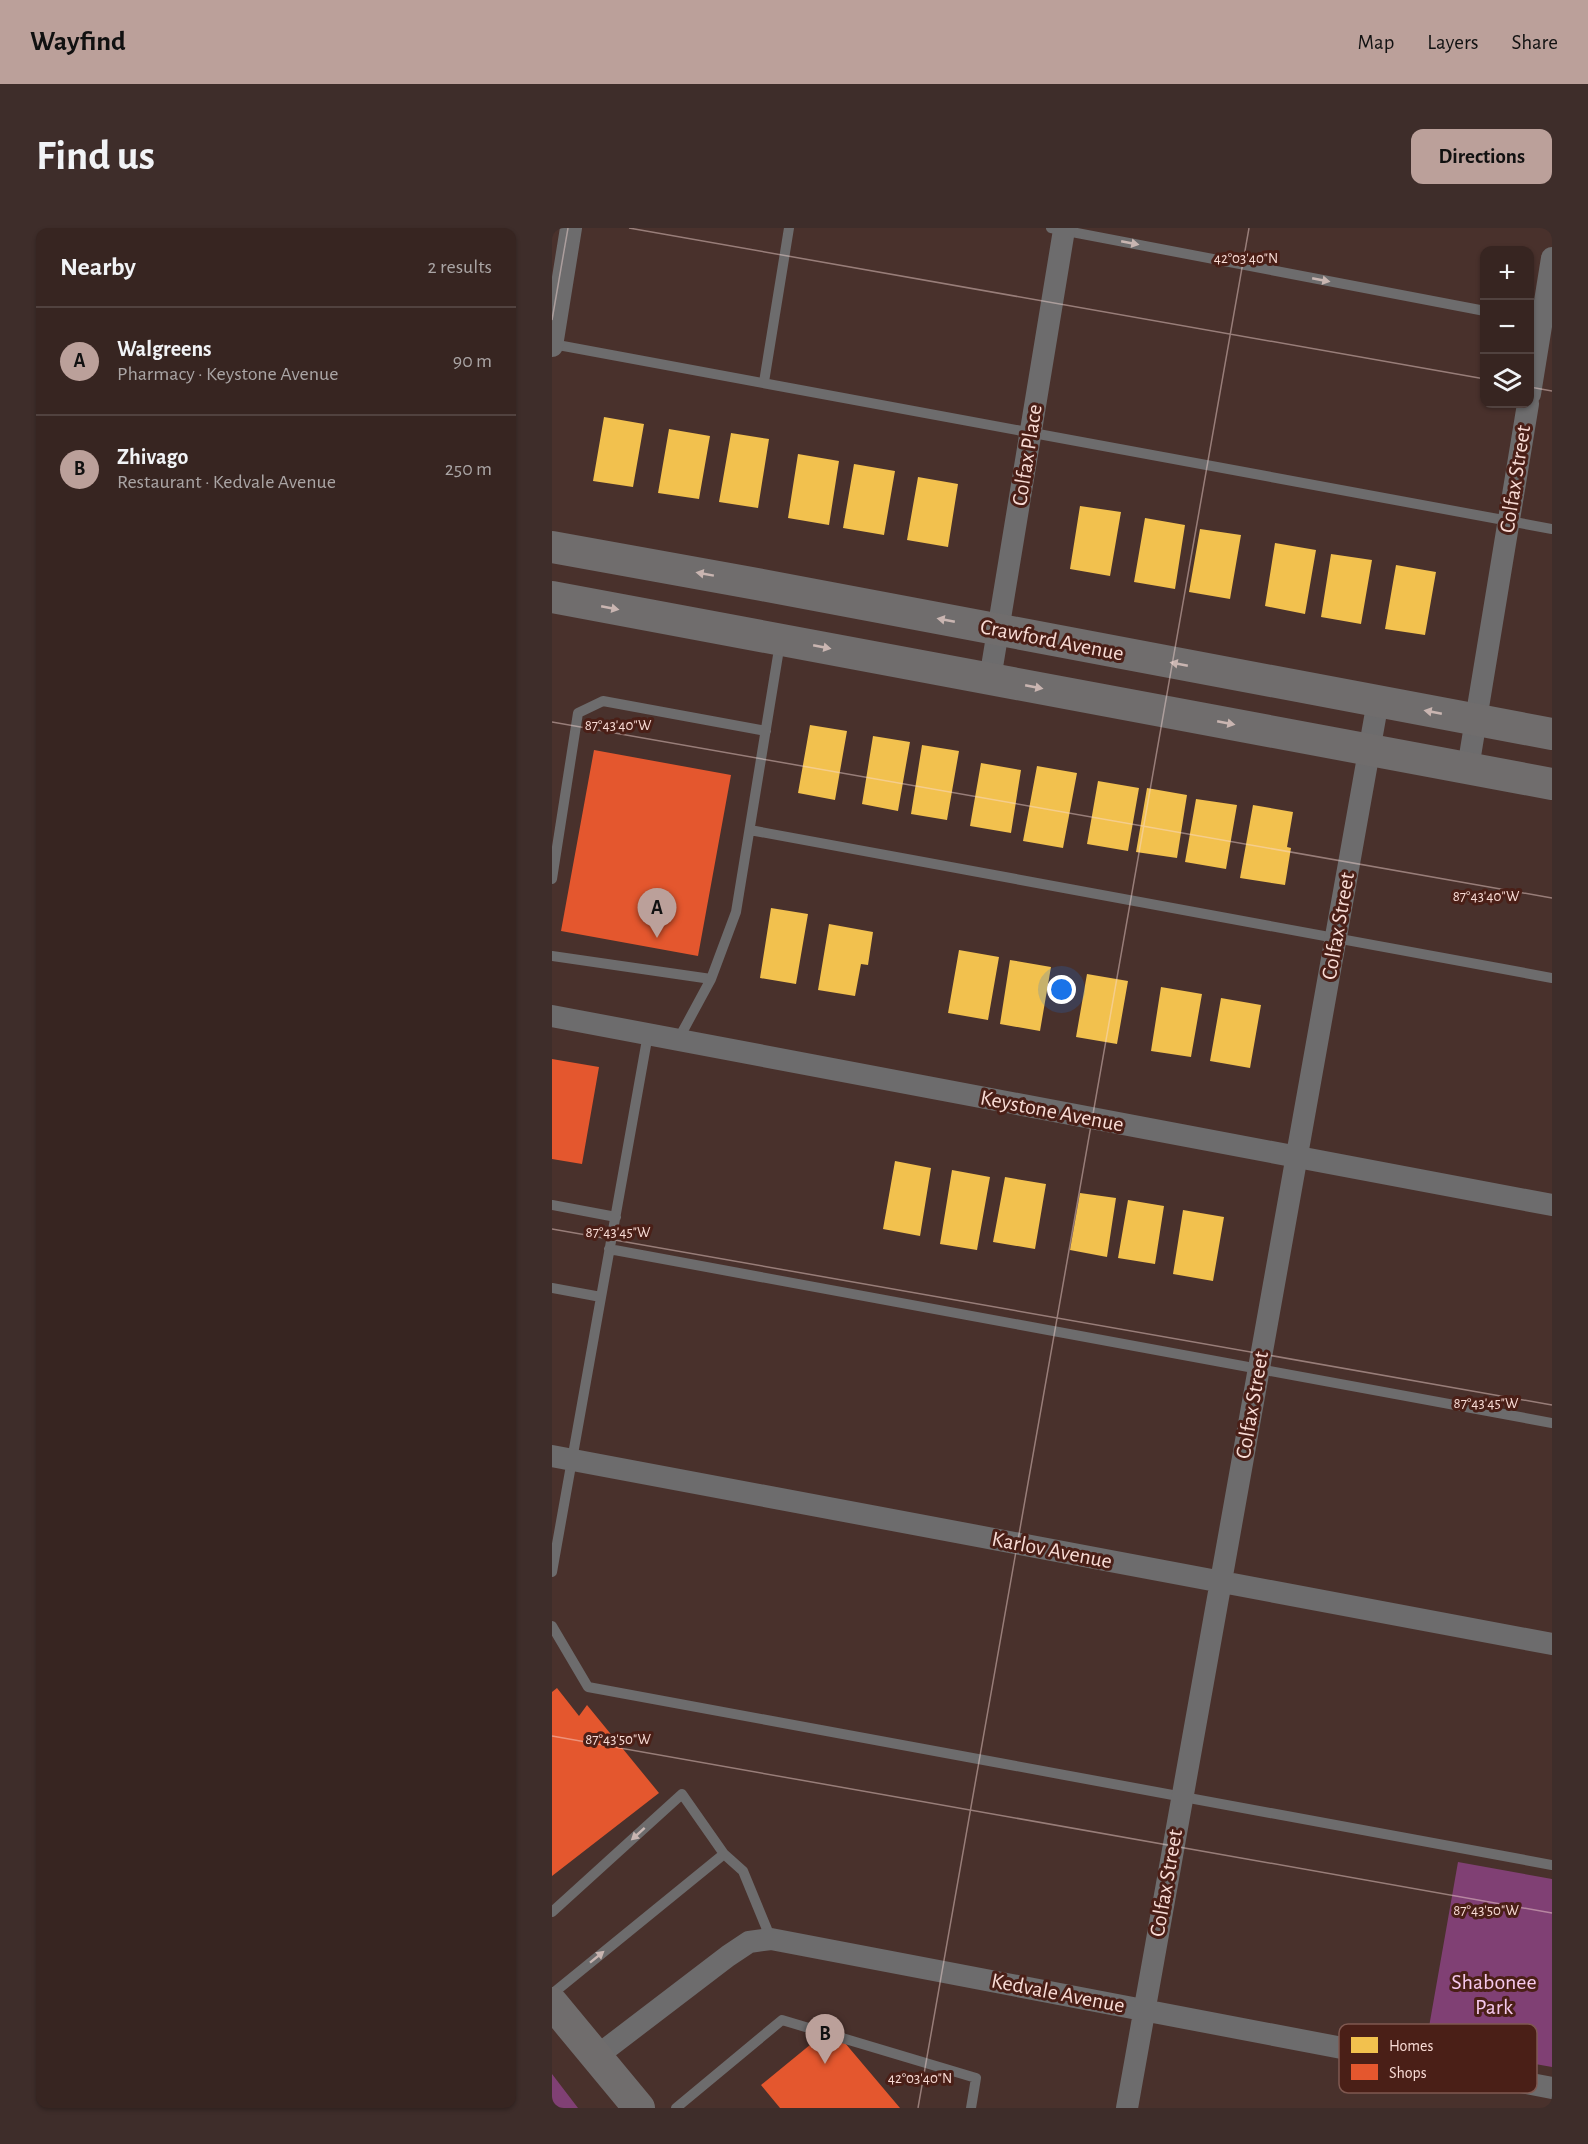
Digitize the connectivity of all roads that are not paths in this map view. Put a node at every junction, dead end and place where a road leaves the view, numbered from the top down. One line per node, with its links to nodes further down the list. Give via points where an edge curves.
1 (571, 228): 7 (street)
2 (789, 228): 9 (lane)
3 (1058, 229): 5 (lane, one-way to 5); 11 (street, Colfax Place)
4 (1552, 258): 6 (street, Colfax Street)
5 (1480, 310)
6 (1541, 322): 8 (street, Colfax Street)
7 (552, 344): 9 (lane)
8 (1534, 368)
9 (764, 382): 11 (lane)
10 (1527, 408): 12 (street, Colfax Street)
11 (1030, 434): 12 (lane); 16 (street, Colfax Place)
12 (1509, 521): 13 (lane); 20 (street, Colfax Street)
13 (1552, 529)
14 (552, 547): 16 (main road, Crawford Avenue, one-way to 14)
15 (552, 597): 17 (main road, one-way to 17)
16 (998, 630): 18 (street, Colfax Place); 19 (main road, Crawford Avenue, one-way to 16)
17 (780, 640): 18 (main road, one-way to 18); 21 (lane)
18 (990, 679): 23 (main road, one-way to 23)
19 (1378, 701): 20 (main road, Crawford Avenue, one-way to 19); 23 (street, Colfax Street)
20 (1476, 720): 22 (main road, Crawford Avenue); 24 (street, Colfax Street)
21 (766, 731): 26 (lane); 27 (lane, via 603,701 578,713)
22 (1552, 734)
23 (1369, 750): 24 (main road); 29 (street, Colfax Street)
24 (1468, 768): 25 (main road)
25 (1552, 784)
26 (750, 830): 29 (lane); 32 (lane, via 736,912)
27 (555, 835): 28 (lane)
28 (552, 879)
29 (1336, 938): 31 (lane); 36 (street, Colfax Street)
30 (552, 956): 32 (lane)
31 (1552, 978)
32 (711, 979): 35 (lane)
33 (552, 1016): 34 (street, Keystone Avenue)
34 (648, 1034): 35 (street, Keystone Avenue); 39 (lane)
35 (678, 1040): 36 (street, Keystone Avenue)
36 (1297, 1158): 38 (street, Keystone Avenue); 43 (street, Colfax Street)
37 (552, 1205): 39 (lane)
38 (1552, 1205)
39 (615, 1217): 40 (lane)
40 (609, 1249): 42 (lane); 43 (lane)
41 (552, 1288): 42 (lane)
42 (601, 1297): 45 (lane)
43 (1258, 1368): 44 (lane); 47 (street, Colfax Street)
44 (1552, 1423)
45 (562, 1458): 46 (lane); 47 (street, Karlov Avenue)
46 (552, 1572)
47 (1219, 1582): 49 (street, Karlov Avenue); 50 (street, Colfax Street)
48 (554, 1634): 50 (lane, via 588,1687)
49 (1552, 1644)
50 (1181, 1797): 52 (lane); 57 (street, Colfax Street)
51 (724, 1854): 53 (lane, one-way to 53, via 682,1794); 54 (lane, via 743,1871); 55 (lane, one-way to 51)
52 (1552, 1865)
53 (552, 1912)
54 (771, 1940): 57 (street, Kedvale Avenue); 59 (street, Kedvale Avenue, via 749,1942 728,1956)
55 (552, 1994)
56 (552, 2002): 59 (main road)
57 (1144, 2010): 58 (street, Kedvale Avenue); 65 (street, Colfax Street)
58 (1339, 2047)
59 (597, 2056): 62 (main road)
60 (1537, 2085): 61 (street, Kedvale Avenue)
61 (1552, 2088)
62 (639, 2108)
63 (676, 2108): 64 (lane, via 782,2020 976,2078)
64 (971, 2108)
65 (1127, 2108)

